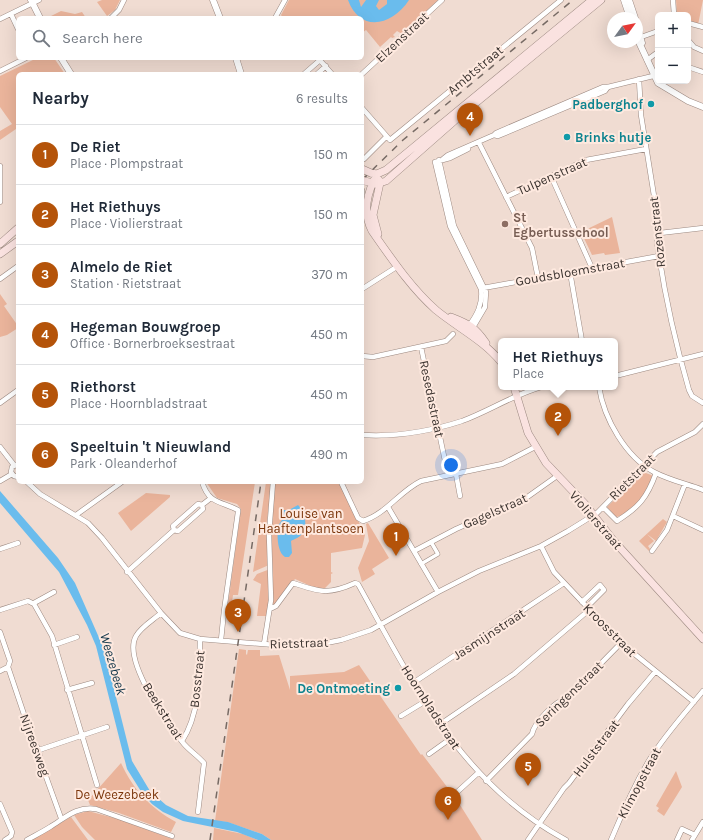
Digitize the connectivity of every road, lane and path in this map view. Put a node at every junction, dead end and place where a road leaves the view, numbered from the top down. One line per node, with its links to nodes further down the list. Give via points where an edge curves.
1 (39, 0): 12 (street)
2 (124, 0): 18 (street)
3 (213, 0): 19 (street)
4 (285, 0): 20 (street)
5 (442, 0): 45 (street, Elzenstraat)
6 (561, 0): 51 (street, Ambtstraat)
7 (592, 0): 57 (main road, via 386,170)
8 (601, 0): 60 (main road, via 461,115 386,181)
9 (624, 0): 13 (street)
10 (629, 0): 14 (street)
11 (673, 0): 15 (street)
12 (32, 2): 16 (street); 17 (street)
13 (628, 12)
14 (633, 12)
15 (674, 12)
16 (11, 14): 21 (street); 23 (street)
17 (39, 16)
18 (113, 16)
19 (219, 16)
20 (277, 16)
21 (0, 19)
22 (691, 24): 24 (street)
23 (16, 25)
24 (703, 27)
25 (655, 32): 26 (street)
26 (644, 36)
27 (691, 44): 29 (street)
28 (642, 49): 36 (street)
29 (703, 51)
30 (655, 54): 36 (street)
31 (22, 60): 39 (street)
32 (63, 60): 40 (street)
33 (238, 60): 41 (street)
34 (318, 60): 42 (street)
35 (320, 60): 37 (street)
36 (647, 60): 47 (street)
37 (326, 66): 43 (street); 44 (street)
38 (691, 68): 46 (street)
39 (0, 71)
40 (71, 72)
41 (242, 72)
42 (306, 72)
43 (319, 72)
44 (330, 72)
45 (364, 72)
46 (703, 72)
47 (653, 76): 48 (street); 49 (street, via 658,83 676,95)
48 (640, 80): 52 (street, via 603,87 572,99); 53 (street, Rozenstraat, via 641,115)
49 (703, 106)
50 (364, 110): 51 (street)
51 (388, 138): 54 (street, Ambtstraat)
52 (479, 143): 61 (street); 77 (street, via 450,158 439,160 450,226)
53 (646, 149): 58 (street, Tulpenstraat, via 586,160); 66 (street, Rozenstraat)
54 (364, 159)
55 (0, 166): 62 (street)
56 (364, 170): 57 (main road, bridge)
57 (374, 174): 60 (main road)
58 (550, 176): 61 (street, Tulpenstraat); 73 (street)
59 (364, 180): 60 (main road)
60 (376, 184): 63 (main road)
61 (506, 196): 75 (street, via 532,248)
62 (0, 202)
63 (367, 214): 71 (main road, via 372,231)
64 (703, 228): 66 (street)
65 (16, 230): 68 (main road)
66 (660, 233): 70 (street, Rozenstraat, via 657,237)
67 (16, 242): 69 (main road)
68 (0, 244)
69 (0, 254)
70 (659, 256): 73 (street, Goudsbloemstraat); 86 (street, Rozenstraat)
71 (398, 266): 78 (street); 79 (main road, via 425,300 438,311)
72 (16, 267): 76 (street)
73 (592, 268): 74 (street, Goudsbloemstraat)
74 (570, 272): 75 (street, Goudsbloemstraat); 81 (street)
75 (538, 278): 77 (street, Goudsbloemstraat)
76 (0, 279)
77 (483, 288): 79 (street, via 485,307)
78 (364, 289)
79 (469, 328): 85 (main road)
80 (452, 334): 82 (street, via 446,341)
81 (581, 338)
82 (421, 347): 84 (street, via 373,357); 96 (street, Resedastraat)
83 (703, 354): 86 (street)
84 (364, 356)
85 (498, 359)
86 (680, 360): 87 (street); 94 (street, Rozenstraat, via 692,396)
87 (618, 375)
88 (515, 390): 92 (main road, Violierstraat)
89 (533, 390): 92 (street)
90 (600, 390): 101 (street, via 614,427 630,453)
91 (16, 391): 93 (street)
92 (516, 396): 96 (street, via 462,421); 99 (main road, Violierstraat)
93 (0, 403)
94 (703, 403)
95 (703, 424): 101 (street, Rietstraat, via 695,432 657,452)
96 (437, 426): 97 (street, via 400,434); 105 (street, Resedastraat)
97 (364, 436)
98 (0, 447): 100 (street)
99 (535, 447): 104 (street, via 502,464); 107 (main road, Violierstraat)
100 (16, 464): 103 (street, via 11,469)
101 (643, 465): 102 (street); 120 (street, Rietstraat)
102 (656, 473): 114 (street); 120 (street, Rietstraat, via 646,496 635,509 617,521)
103 (12, 474): 106 (street); 108 (street)
104 (456, 474): 105 (street); 116 (street)
105 (448, 475): 119 (street, via 414,484)
106 (16, 476)
107 (557, 476): 122 (main road, Violierstraat); 126 (street, Gagelstraat, via 526,498)
108 (0, 481)
109 (29, 484): 121 (street, Rietstraat, via 40,494)
110 (119, 484): 121 (street)
111 (203, 484): 117 (street)
112 (273, 484): 140 (street, via 269,524)
113 (341, 484): 119 (street, via 358,518 363,521)
114 (685, 484): 115 (street); 123 (street)
115 (703, 490)
116 (460, 496)
117 (211, 498): 118 (street); 148 (street, via 219,504 238,510)
118 (202, 505): 124 (street, via 203,509 178,531); 124 (street, via 198,504 173,526)
119 (388, 507): 130 (street)
120 (603, 507): 122 (street, Rietstraat)
121 (76, 515): 133 (street, Rietstraat, via 99,534)
122 (594, 515): 128 (street, Rietstraat); 146 (main road, Violierstraat, via 613,540)
123 (673, 516): 125 (street); 131 (street)
124 (174, 530): 133 (street)
125 (703, 530)
126 (431, 542): 130 (street, Gagelstraat); 132 (street, via 438,554)
127 (18, 543): 129 (street)
128 (541, 546): 134 (street, Kroosstraat, via 552,569); 136 (street, Rietstraat, via 479,571)
129 (0, 550)
130 (414, 551): 132 (street)
131 (652, 551)
132 (421, 564): 136 (street)
133 (127, 572): 142 (street, Rietstraat)
134 (564, 583): 137 (street, Kroosstraat); 156 (street, Jasmijnstraat)
135 (54, 592): 138 (street)
136 (438, 592): 143 (street, Rietstraat)
137 (582, 602): 139 (street, Kroosstraat); 139 (street, via 600,585 604,590)
138 (34, 603): 141 (street, via 28,602); 151 (street, via 51,634)
139 (588, 608): 149 (street, Kroosstraat); 162 (street, via 558,639 514,674)
140 (270, 609): 143 (street, Hoornbladstraat, via 276,606 293,584 329,592 355,583 358,584); 150 (street)
141 (0, 610)
142 (161, 613): 147 (street, Rietstraat, via 180,633); 166 (street, Beekstraat, via 136,636 133,652 151,694)
143 (381, 625): 150 (street, Rietstraat, via 360,635 316,644); 156 (street, Hoornbladstraat)
144 (0, 632): 152 (street, Nijreesweg, via 10,661)
145 (77, 637): 151 (street)
146 (703, 639)
147 (200, 640): 148 (street, Rietstraat); 166 (street, Bosstraat, via 199,679 194,712)
148 (221, 640): 150 (street, Rietstraat)
149 (621, 642): 154 (street, Kroosstraat); 170 (street, Seringenstraat, via 566,699 559,700 533,726 532,734)
150 (264, 644)
151 (54, 645): 157 (street)
152 (8, 667): 153 (street); 167 (street, Nijreesweg, via 33,742)
153 (0, 671)
154 (655, 672): 160 (street, Kroosstraat); 177 (street, Hulststraat, via 628,704)
155 (92, 683): 157 (street)
156 (413, 683): 159 (street, Hoornbladstraat)
157 (67, 690): 164 (street)
158 (703, 691): 160 (street, Klimopstraat)
159 (424, 702): 161 (street); 162 (street, Hoornbladstraat)
160 (694, 702): 184 (street, Klimopstraat, via 650,759 629,798)
161 (401, 716)
162 (439, 724): 165 (street, Hoornbladstraat)
163 (106, 727): 164 (street)
164 (80, 735): 167 (street); 171 (street)
165 (450, 739): 168 (street); 169 (street, Hoornbladstraat)
166 (182, 741): 174 (street, Beekstraat, via 204,763)
167 (39, 750): 175 (street, Nijreesweg, via 40,760)
168 (429, 754)
169 (478, 773): 170 (street, Hoornbladstraat); 172 (street)
170 (486, 781): 177 (street, Hoornbladstraat)
171 (97, 785)
172 (455, 794)
173 (0, 804): 180 (street, via 13,834)
174 (198, 812)
175 (61, 818): 178 (street, via 76,810 91,808); 181 (street)
176 (703, 822): 179 (street)
177 (539, 824): 182 (street, Hulststraat); 183 (street, Hoornbladstraat)
178 (172, 836)
179 (694, 838): 185 (street, via 682,829)
180 (5, 840)
181 (27, 840)
182 (528, 840)
183 (566, 840)
184 (611, 840)
185 (677, 840)

